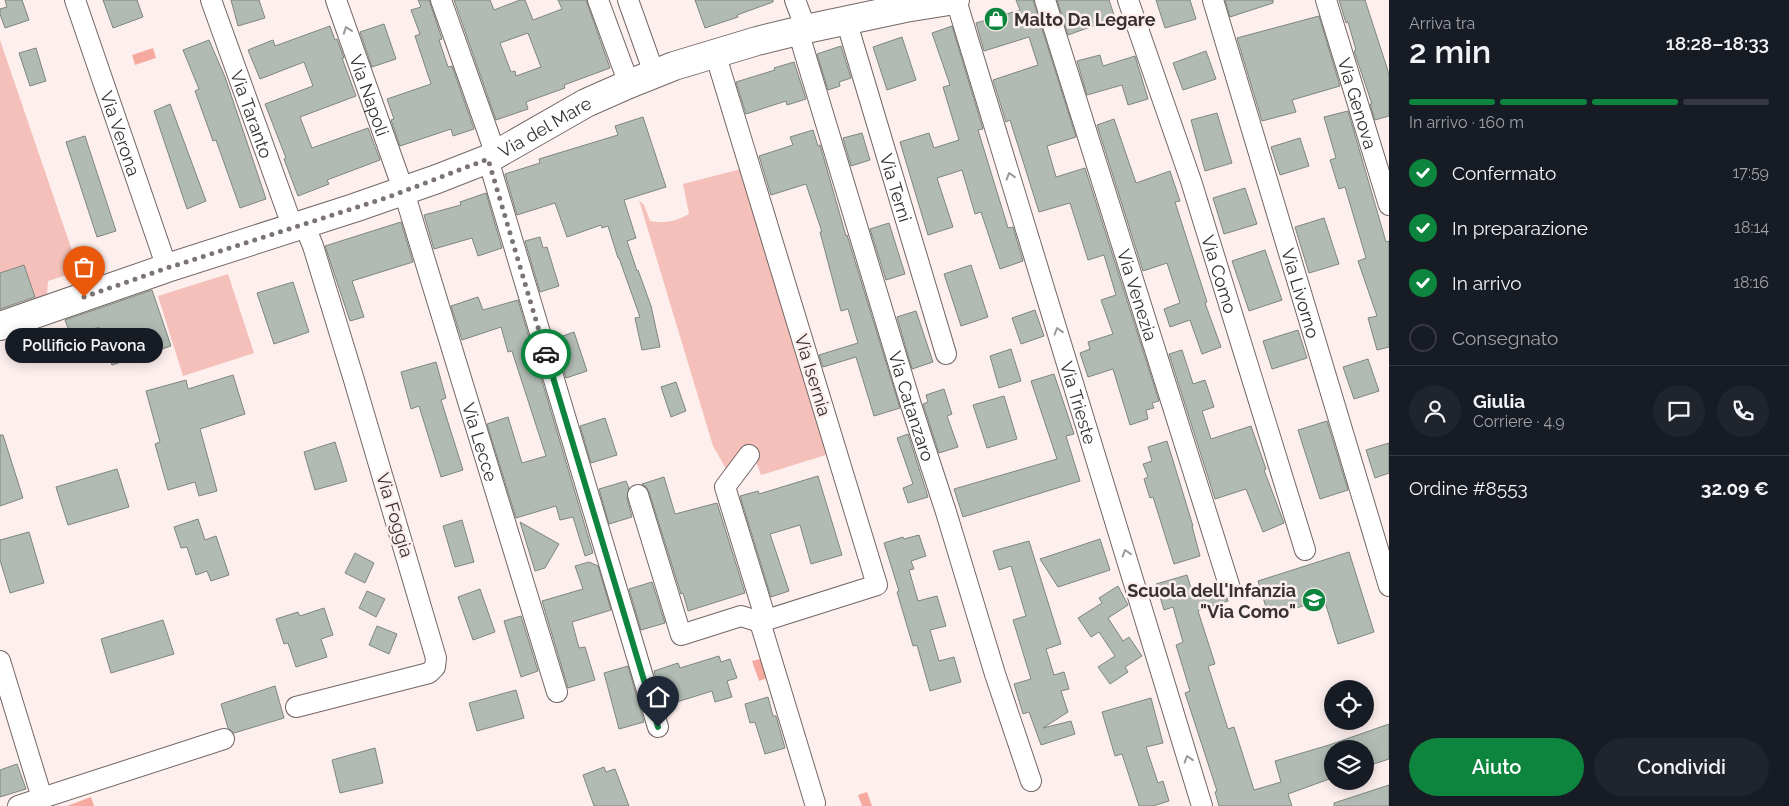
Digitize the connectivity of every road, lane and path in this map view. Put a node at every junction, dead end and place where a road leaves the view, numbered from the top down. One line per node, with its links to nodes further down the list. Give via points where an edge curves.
1 (75, 0): 23 (street, Via Verona)
2 (211, 0): 22 (street, Via Taranto)
3 (336, 0): 20 (street, Via Napoli, one-way to 3)
4 (441, 0): 19 (street)
5 (598, 0): 18 (street)
6 (628, 0): 17 (street)
7 (796, 0): 15 (street, Via Catanzaro)
8 (955, 0): 13 (main road, Via del Mare); 41 (street, Via Trieste, one-way to 8)
9 (1045, 0): 30 (street, Via Venezia)
10 (1128, 0): 28 (street, Via Como, via 1191,181)
11 (1213, 0): 29 (street, Via Livorno)
12 (1326, 0): 21 (street, Via Genova)
13 (904, 4): 14 (main road, Via del Mare)
14 (846, 20): 15 (main road, Via del Mare); 25 (street, Via Terni)
15 (802, 30): 16 (main road, Via del Mare); 37 (street, Via Catanzaro, via 911,405)
16 (715, 53): 17 (main road, Via del Mare); 31 (street, Via Isernia, via 877,585)
17 (654, 73): 18 (main road, Via del Mare)
18 (628, 84): 19 (main road, Via del Mare, via 586,103)
19 (492, 157): 20 (main road, Via del Mare); 35 (street)
20 (404, 192): 22 (main road, Via del Mare); 33 (street, Via Lecce)
21 (1389, 205)
22 (298, 226): 23 (main road, Via del Mare); 34 (street, Via Foggia, via 312,246 436,658 435,667 429,673)
23 (167, 268): 24 (main road, Via del Mare)
24 (0, 326)
25 (946, 354)
26 (749, 455): 31 (street, via 725,487)
27 (638, 495): 31 (street, Via Isernia, via 681,635 741,616)
28 (1305, 550)
29 (1389, 586)
30 (1230, 588)
31 (763, 621): 39 (street)
32 (0, 661): 38 (street)
33 (557, 692)
34 (296, 707)
35 (658, 727)
36 (224, 739): 38 (street)
37 (1031, 781)
38 (42, 798): 40 (street)
39 (815, 803)
40 (18, 806)
41 (1202, 806)

